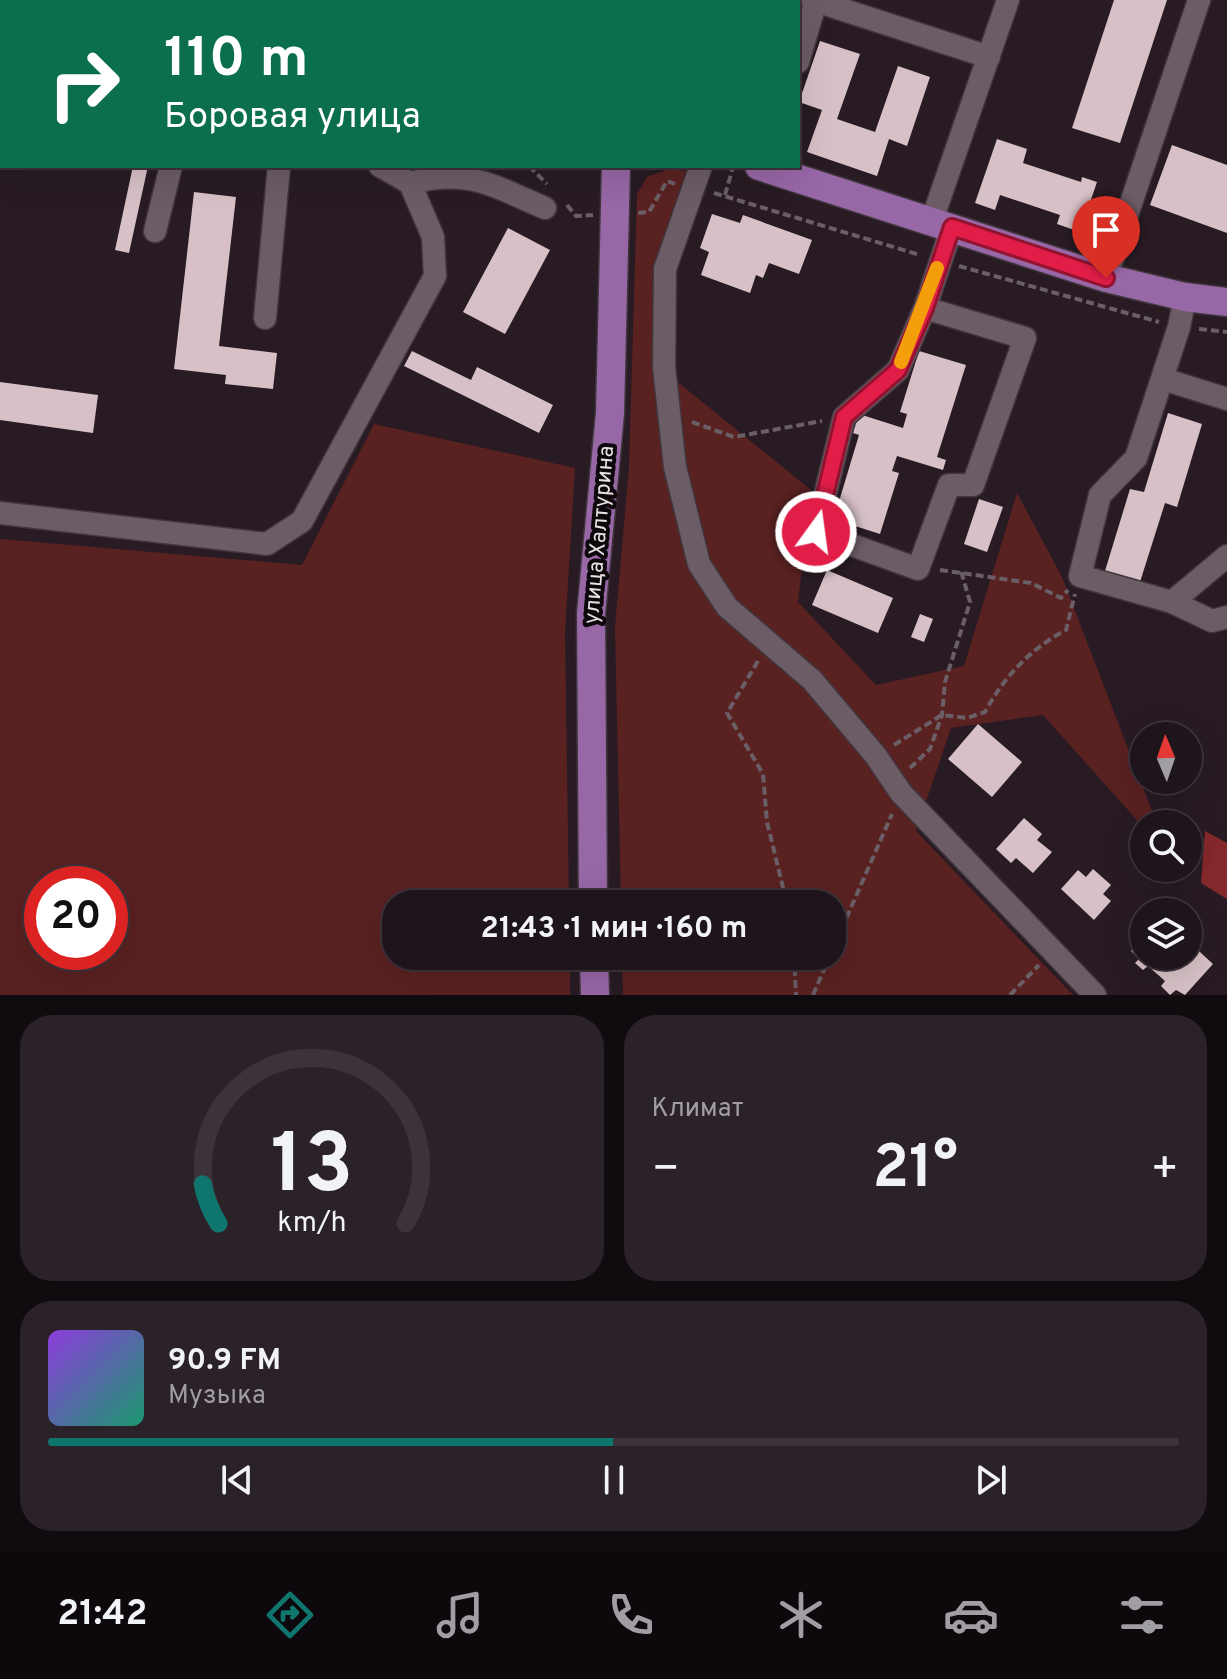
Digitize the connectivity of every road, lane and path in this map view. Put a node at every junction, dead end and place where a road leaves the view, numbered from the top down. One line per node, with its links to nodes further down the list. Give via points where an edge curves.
1 (1008, 0): 5 (street)
2 (1199, 0): 21 (street)
3 (814, 1): 4 (street); 5 (street)
4 (800, 54)
5 (989, 57): 18 (street)
6 (171, 168): 19 (street)
7 (279, 168): 25 (street)
8 (384, 168): 14 (street)
9 (531, 168): 15 (path)
10 (616, 168): 17 (main road, улица Халтурина)
11 (700, 168): 31 (street, via 665,269 664,367)
12 (733, 168): 20 (path, via 725,195)
13 (767, 168): 18 (main road)
14 (410, 183): 15 (street, via 440,175 472,177); 32 (street, via 433,237 435,276 302,521 267,544)
15 (554, 199): 17 (path, via 576,216)
16 (649, 212): 17 (path)
17 (613, 214): 43 (main road, улица Халтурина, via 610,413 591,614)
18 (942, 223): 20 (street); 21 (main road)
19 (155, 231)
20 (939, 261): 24 (street); 26 (path)
21 (1106, 278): 22 (main road)
22 (1185, 297): 23 (main road); 26 (street)
23 (1227, 302)
24 (925, 308): 30 (street, via 898,370); 34 (street, via 1025,338 973,485 949,485)
25 (265, 318)
26 (1179, 327): 27 (path); 28 (street)
27 (1227, 332)
28 (1163, 379): 29 (street); 36 (street, via 1136,458 1100,495)
29 (1227, 399)
30 (844, 417): 31 (path, via 734,437 694,422); 34 (street, via 816,532)
31 (670, 421): 39 (street, via 675,467 699,564 727,607)
32 (0, 513)
33 (1227, 556): 37 (street)
34 (918, 569): 35 (path)
35 (961, 571): 36 (path, via 1031,583 1061,598); 40 (path, via 970,602 945,682)
36 (1080, 576): 37 (street); 40 (path, via 1066,630 1046,640 1002,682 985,712 967,718)
37 (1172, 602): 38 (street, via 1212,621)
38 (1227, 617)
39 (764, 639): 41 (street, via 812,680); 44 (path, via 756,667 727,713 763,774 767,822)
40 (942, 715): 41 (path); 42 (path, via 930,749)
41 (876, 756): 42 (street)
42 (898, 788): 45 (path); 46 (street)
43 (593, 890)
44 (784, 890)
45 (846, 916)
46 (1053, 950): 53 (path); 54 (street)
47 (594, 970): 50 (main road)
48 (795, 970): 51 (path)
49 (824, 970): 52 (path)
50 (595, 995)
51 (796, 995)
52 (813, 995)
53 (1010, 995)
54 (1095, 995)

